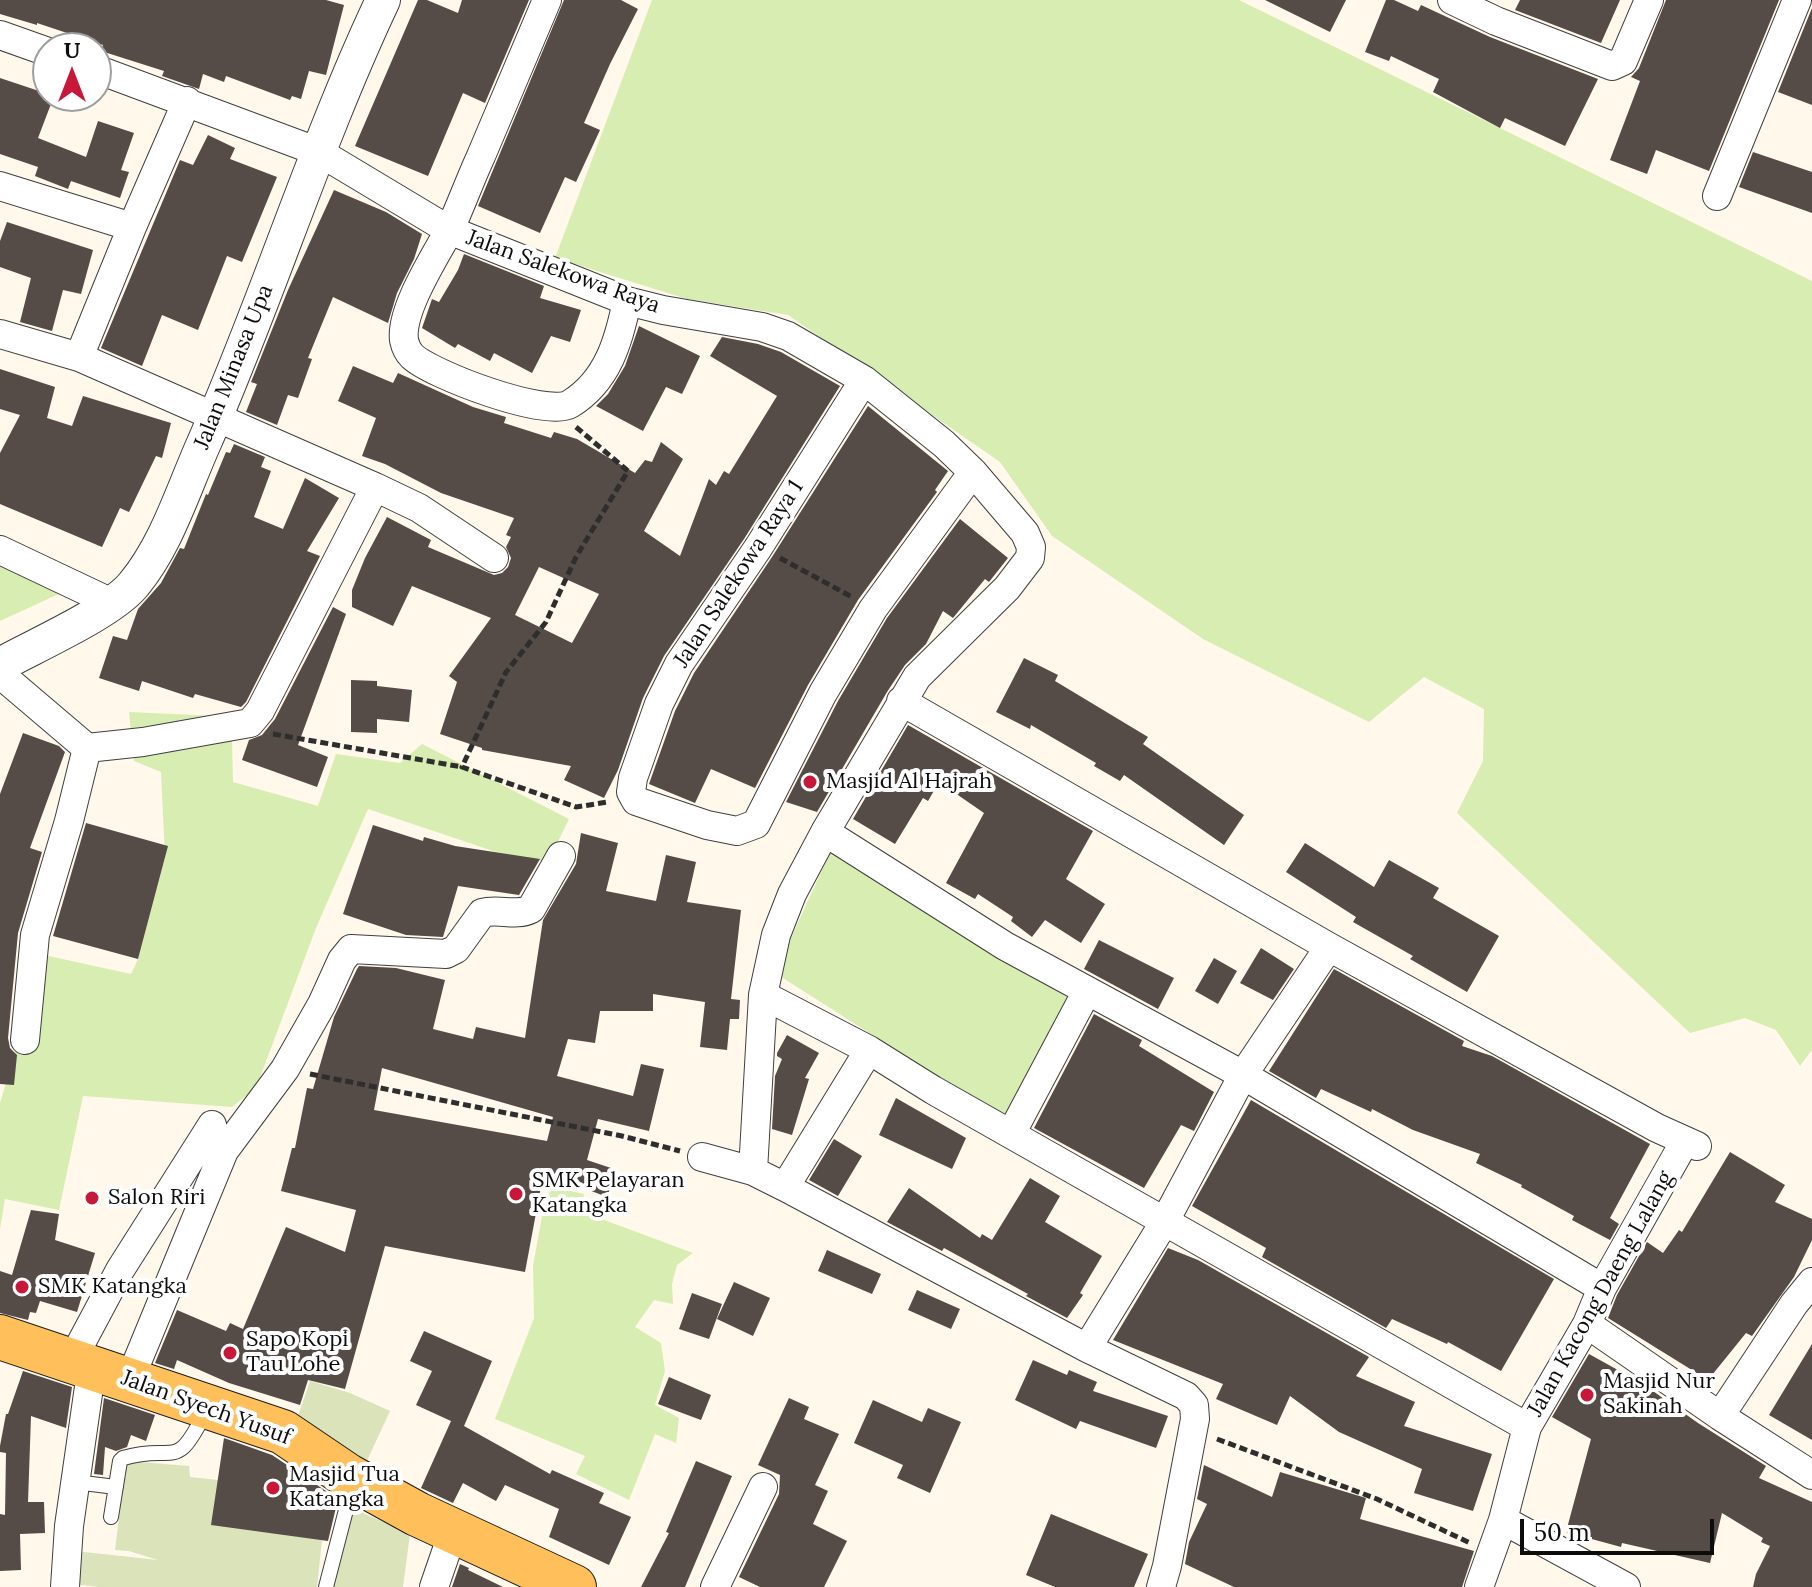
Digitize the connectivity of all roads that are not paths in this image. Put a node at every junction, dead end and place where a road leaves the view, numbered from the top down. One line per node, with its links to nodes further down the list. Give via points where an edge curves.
1 (547, 0): 15 (street)
2 (1452, 0): 6 (street)
3 (1649, 0): 6 (street, via 1623,61 1612,66)
4 (1797, 0): 13 (street)
5 (373, 3): 11 (street, Jalan Minasa Upa)
6 (1500, 10)
7 (0, 35): 8 (street)
8 (32, 46)
9 (112, 75): 10 (street, Jalan Salekowa Raya)
10 (187, 101): 11 (street, Jalan Salekowa Raya); 14 (street)
11 (319, 152): 15 (street, Jalan Salekowa Raya); 20 (street, Jalan Minasa Upa)
12 (0, 186): 14 (street)
13 (1717, 196)
14 (132, 227): 18 (street)
15 (449, 230): 16 (street, Jalan Salekowa Raya); 16 (street, via 423,276 405,323 404,341 410,354 426,366 476,387 556,409 570,404 612,357)
16 (627, 301): 19 (street, Jalan Salekowa Raya, via 762,327 788,336)
17 (0, 334): 18 (street)
18 (79, 357): 20 (street)
19 (864, 380): 21 (street, Jalan Salekowa Raya); 21 (street, Jalan Salekowa Raya 1, via 679,664 659,704 632,785 636,801 737,831 756,824 873,609)
20 (216, 416): 22 (street); 25 (street, Jalan Minasa Upa, via 159,544 134,585)
21 (973, 472): 28 (street, Jalan Salekowa Raya, via 1025,533 1030,558 917,677)
22 (375, 487): 24 (street, via 419,508); 29 (street, via 250,723)
23 (0, 550): 25 (street)
24 (494, 558)
25 (112, 603): 26 (street, Jalan Minasa Upa)
26 (0, 665)
27 (0, 674): 29 (street)
28 (901, 701): 30 (street); 32 (street)
29 (87, 748): 35 (street, via 35,935)
30 (825, 832): 33 (street, via 1005,946); 34 (street, via 776,935)
31 (561, 856): 49 (street, via 531,909 482,913 456,949 446,954 351,949 285,1069 224,1151)
32 (1329, 947): 37 (street); 45 (street, Jalan Kacong Daeng Lalang, via 1691,1143)
33 (1087, 991): 37 (street); 39 (street)
34 (763, 995): 36 (street); 41 (street)
35 (25, 1040)
36 (869, 1050): 39 (street); 42 (street)
37 (1243, 1075): 43 (street); 45 (street)
38 (212, 1125): 49 (street, via 120,1270)
39 (1011, 1134): 43 (street)
40 (702, 1157): 41 (street)
41 (753, 1171): 42 (street)
42 (785, 1187): 48 (street)
43 (1165, 1221): 48 (street); 52 (street)
44 (1812, 1282): 51 (street)
45 (1602, 1288): 46 (street, Jalan Kacong Daeng Lalang)
46 (1587, 1324): 51 (street); 52 (street, Jalan Kacong Daeng Lalang)
47 (0, 1337): 49 (main road, Jalan Syech Yusuf)
48 (1087, 1348): 66 (street, via 1186,1396 1194,1405)
49 (98, 1369): 50 (main road, Jalan Syech Yusuf); 55 (street)
50 (208, 1407): 54 (main road, Jalan Syech Yusuf, via 283,1432); 56 (lane, via 178,1453 123,1458)
51 (1720, 1416): 53 (street)
52 (1527, 1427): 59 (street, Jalan Kacong Daeng Lalang)
53 (1812, 1475)
54 (354, 1479): 60 (main road, Jalan Syech Yusuf); 62 (lane)
55 (75, 1482): 56 (lane); 61 (street)
56 (116, 1487): 58 (lane)
57 (763, 1487): 65 (street)
58 (111, 1517)
59 (1503, 1520): 67 (street, Jalan Kacong Daeng Lalang); 68 (street)
60 (454, 1529): 63 (street); 64 (main road, Jalan Syech Yusuf)
61 (65, 1587)
62 (326, 1587)
63 (434, 1587)
64 (574, 1587)
65 (715, 1587)
66 (1161, 1587)
67 (1479, 1587)
68 (1626, 1587)

